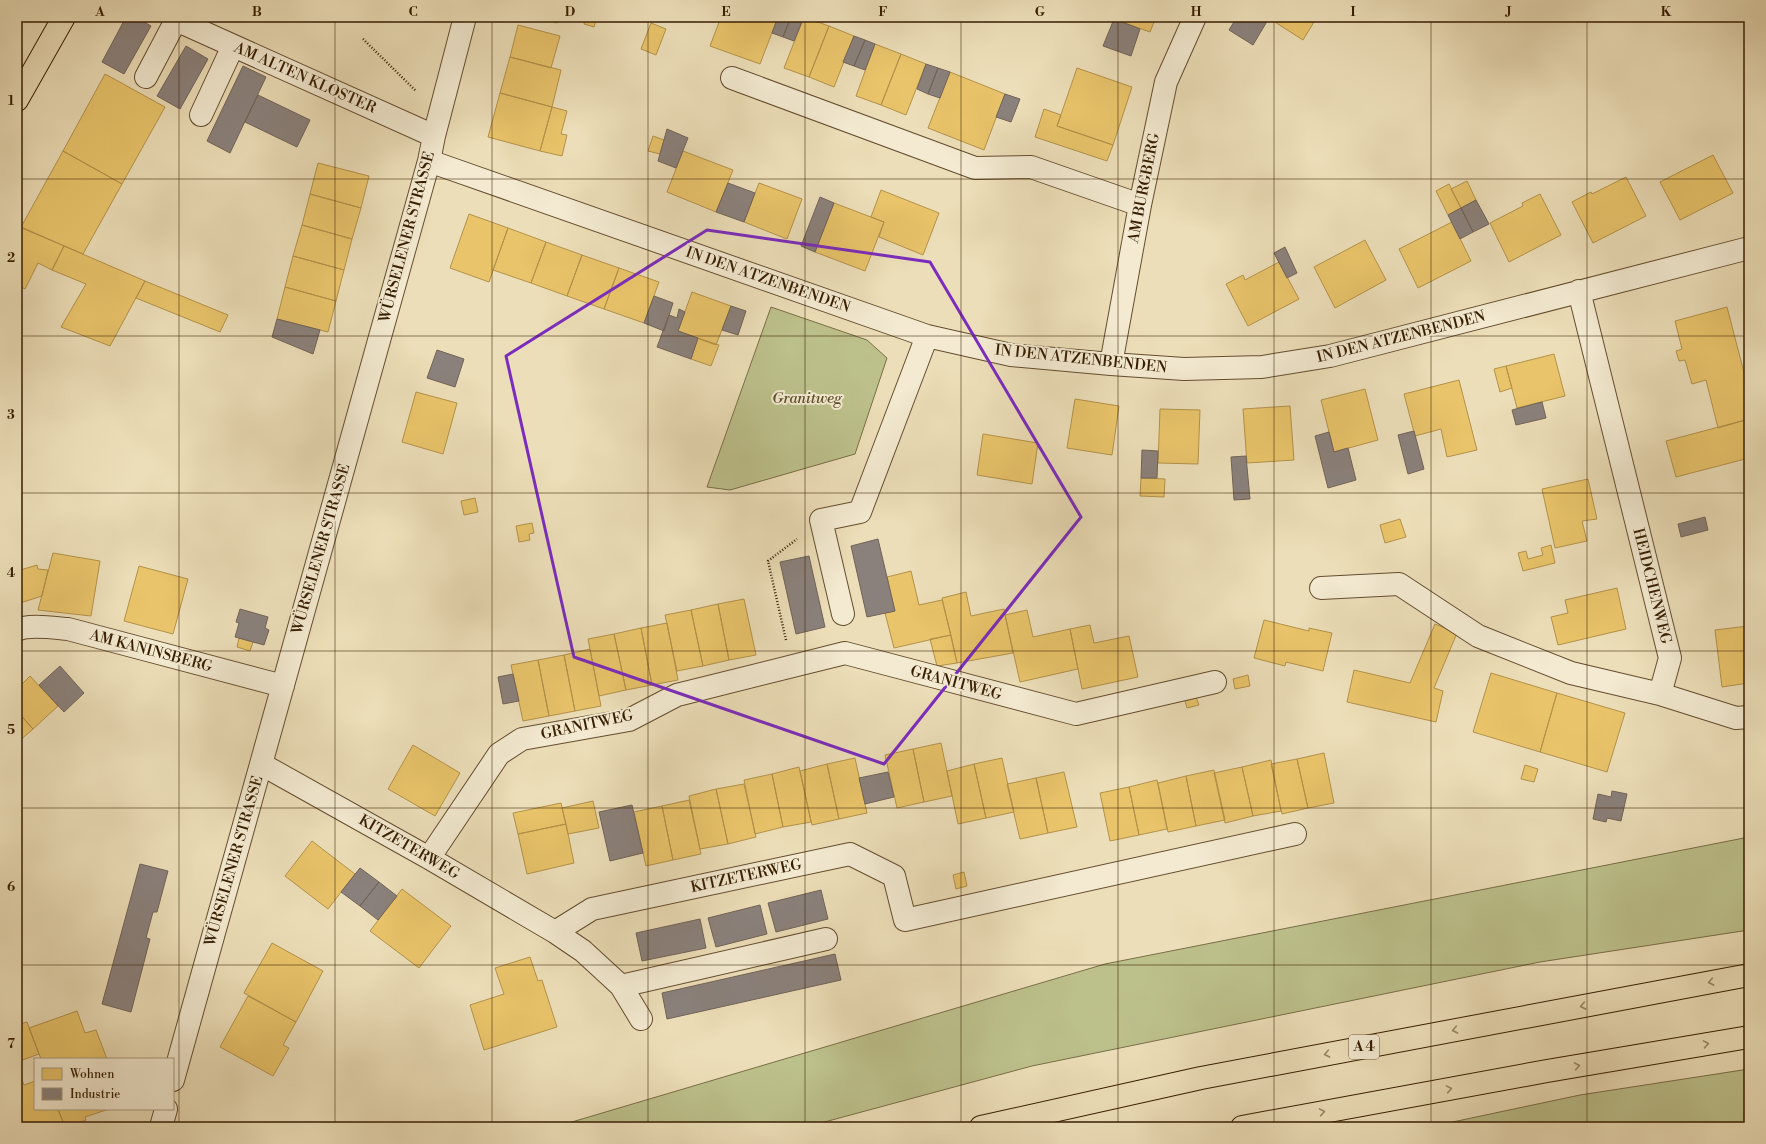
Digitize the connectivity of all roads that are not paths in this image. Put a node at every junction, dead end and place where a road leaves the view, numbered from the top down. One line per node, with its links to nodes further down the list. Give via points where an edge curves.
1 (64, 17): 7 (main road)
2 (465, 17): 9 (street, WÜRSELENER STRASSE)
3 (1195, 17): 11 (street, AM BURGBERG, via 1166,82)
4 (233, 46): 5 (street, AM ALTEN KLOSTER, via 176,20); 8 (street); 9 (street, AM ALTEN KLOSTER)
5 (146, 77)
6 (732, 78): 11 (street, via 975,168 1031,167)
7 (17, 100)
8 (201, 115)
9 (434, 136): 10 (street, WÜRSELENER STRASSE)
10 (429, 162): 14 (street, IN DEN ATZENBENDEN); 20 (street, WÜRSELENER STRASSE)
11 (1140, 205): 15 (street, AM BURGBERG)
12 (1749, 248): 13 (street, IN DEN ATZENBENDEN)
13 (1579, 291): 15 (street, IN DEN ATZENBENDEN, via 1330,356 1262,367 1184,369); 21 (street, HEIDCHENWEG, via 1670,658)
14 (927, 336): 15 (street, IN DEN ATZENBENDEN, via 1011,354); 17 (street, via 860,512 821,520)
15 (1111, 364)
16 (1321, 588): 21 (street, via 1398,584 1478,636 1571,673)
17 (843, 614)
18 (17, 630): 20 (street, AM KANINSBERG, via 44,627 68,629)
19 (1215, 682): 25 (street, GRANITWEG, via 1076,714 845,653 677,695 629,720 522,739 499,754)
20 (283, 686): 23 (street, WÜRSELENER STRASSE)
21 (1660, 694): 22 (street, via 1736,718)
22 (1749, 717)
23 (261, 764): 25 (street, KITZETERWEG); 32 (street, WÜRSELENER STRASSE)
24 (1295, 834): 26 (street, KITZETERWEG, via 905,920 894,876 850,854 592,909)
25 (429, 858): 26 (street, KITZETERWEG)
26 (555, 932): 29 (street, KITZETERWEG, via 583,951)
27 (826, 939): 29 (street)
28 (1749, 975): 35 (main road, A 4, one-way to 35, via 1200,1078)
29 (621, 986): 30 (street, KITZETERWEG)
30 (641, 1018)
31 (1749, 1037): 36 (main road, one-way to 31)
32 (174, 1076)
33 (166, 1110): 34 (street)
34 (162, 1127)
35 (981, 1127)
36 (1242, 1127)

